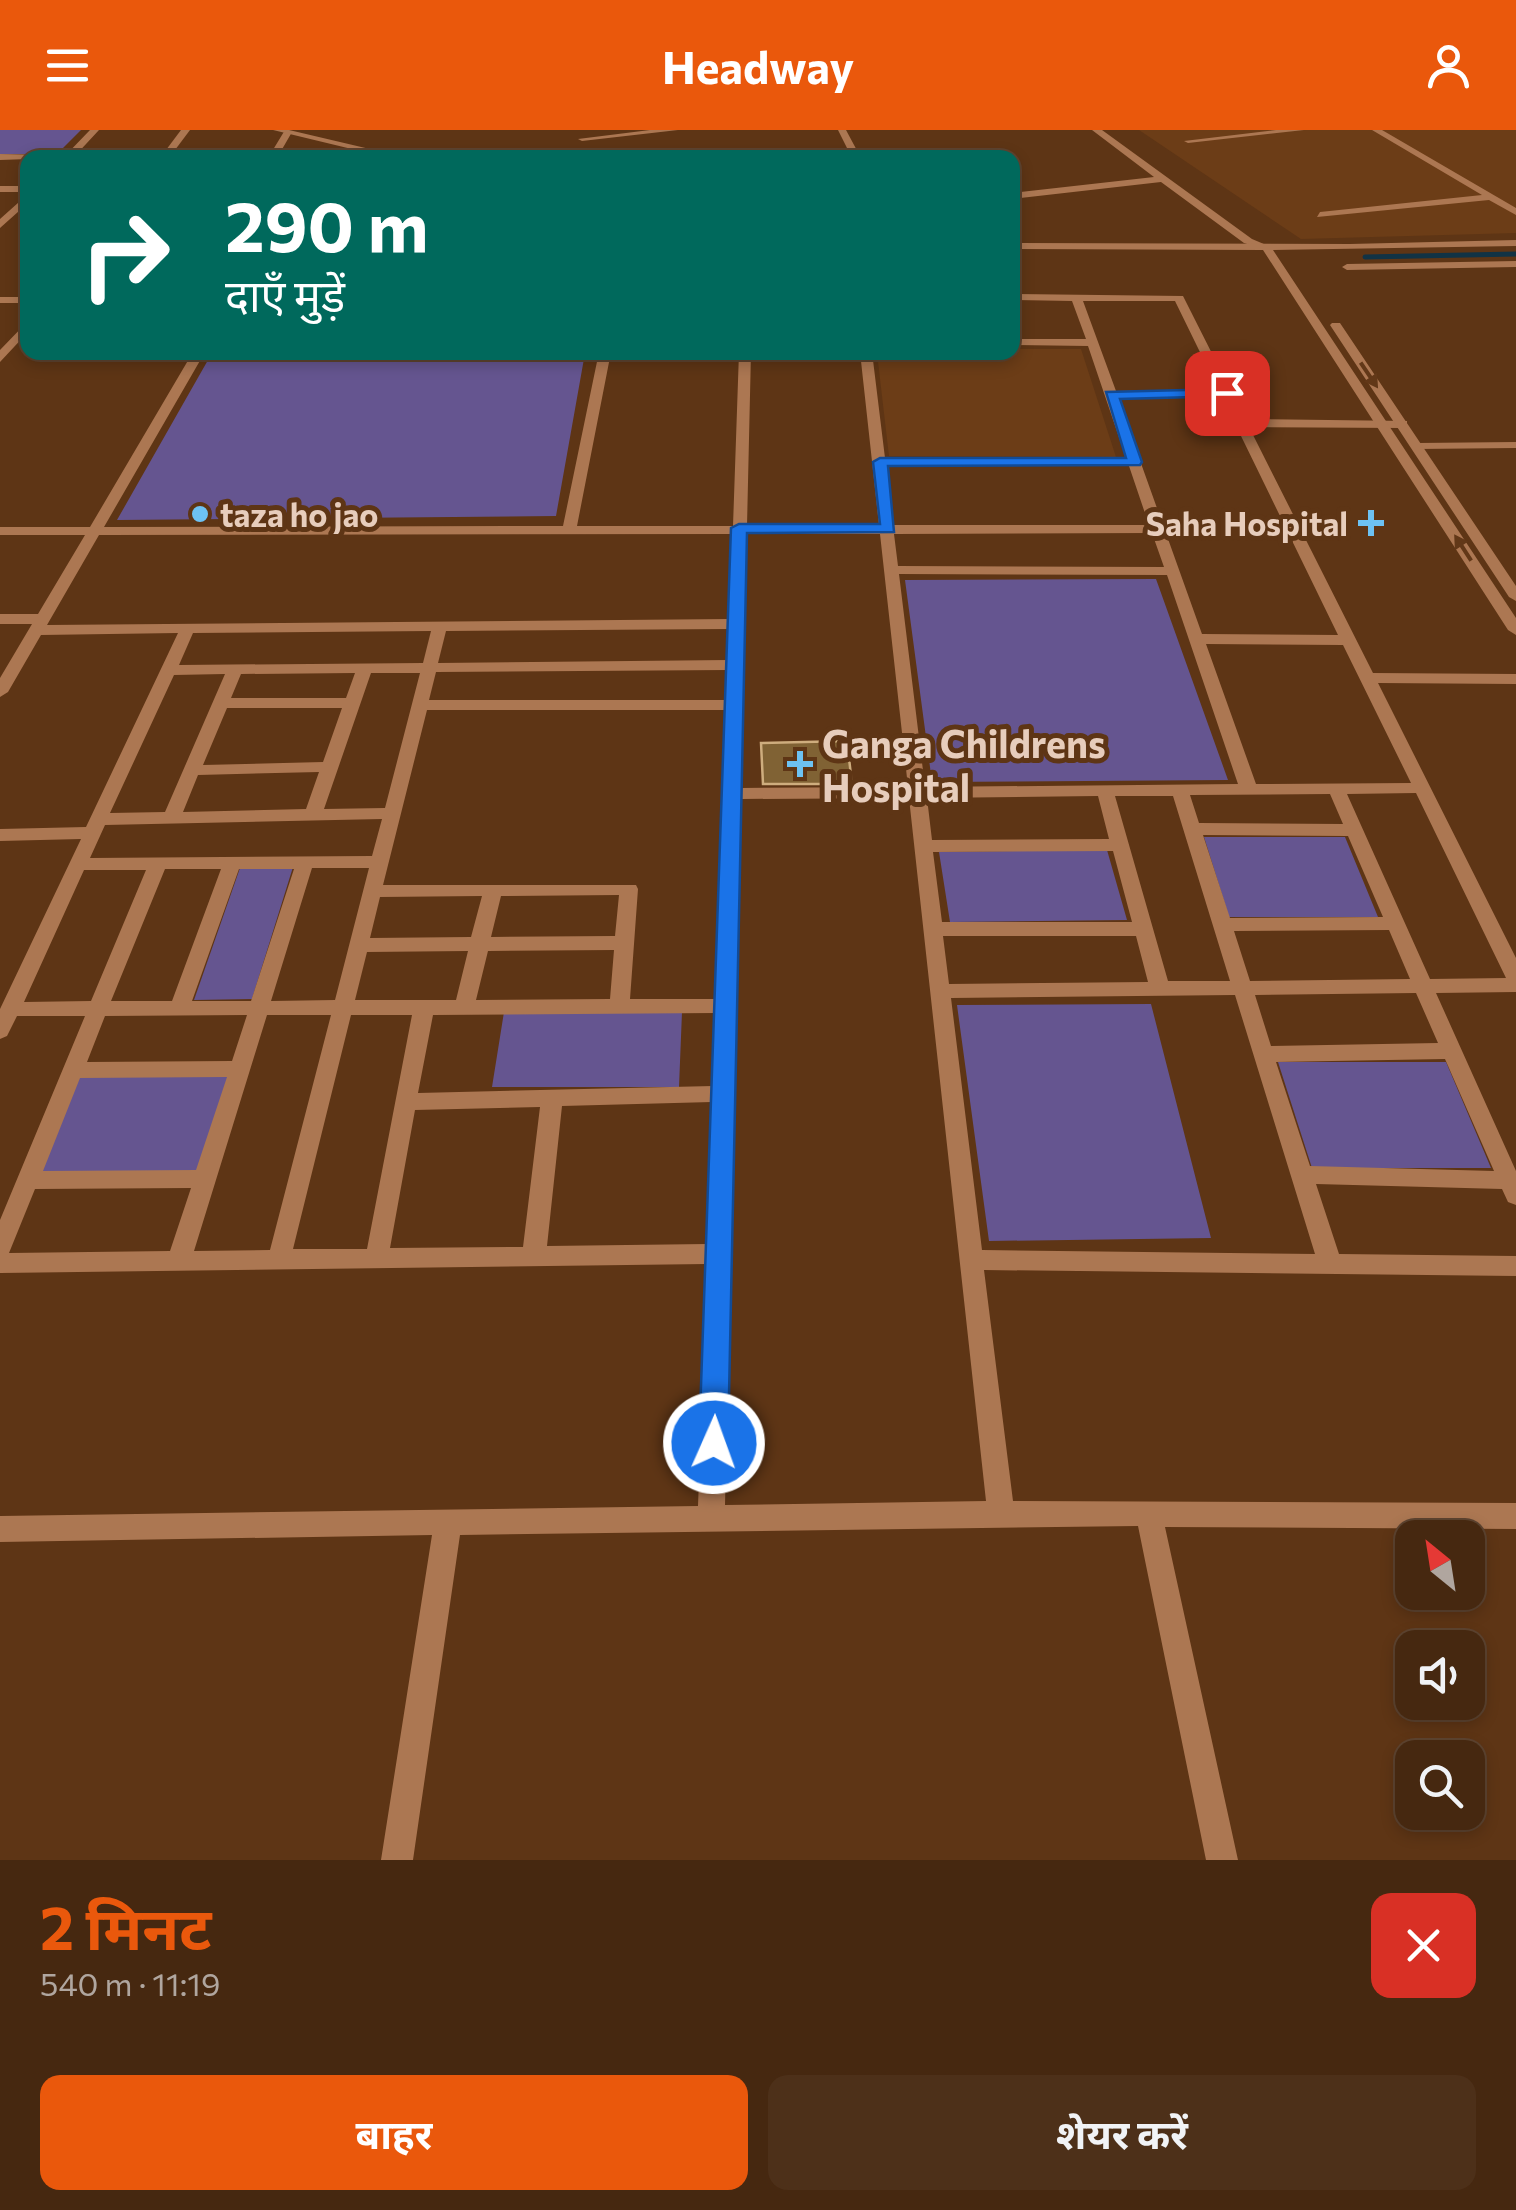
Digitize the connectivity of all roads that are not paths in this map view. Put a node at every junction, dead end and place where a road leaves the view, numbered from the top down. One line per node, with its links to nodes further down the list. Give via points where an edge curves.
1 (94, 130): 11 (street)
2 (186, 130): 12 (street)
3 (674, 130): 10 (lane)
4 (1096, 130): 15 (street)
5 (1114, 130): 25 (street, via 1268,240)
6 (1300, 130): 9 (lane)
7 (1376, 130): 17 (lane)
8 (281, 131): 13 (street)
9 (1188, 141)
10 (583, 144): 14 (lane)
11 (75, 150)
12 (170, 150)
13 (368, 150)
14 (619, 150)
15 (1163, 178): 16 (street); 25 (street, via 1248,241)
16 (1020, 195)
17 (1494, 199): 18 (lane); 20 (lane); 21 (lane)
18 (1516, 199)
19 (20, 205): 22 (street)
20 (1516, 212)
21 (1320, 214)
22 (0, 225)
23 (1516, 243): 25 (street)
24 (1020, 246): 25 (street)
25 (1266, 247): 43 (street); 44 (street, one-way to 44, via 1292,260)
26 (1516, 264): 27 (street)
27 (1346, 267)
28 (1020, 297): 29 (street)
29 (1077, 298): 34 (street); 40 (street, via 1180,298)
30 (20, 334): 31 (street)
31 (13, 342): 32 (street); 35 (street)
32 (20, 342)
33 (1020, 342): 34 (street)
34 (1093, 343): 41 (street)
35 (0, 358)
36 (194, 360): 54 (street)
37 (603, 360): 50 (street)
38 (745, 360): 49 (street)
39 (867, 360): 47 (street)
40 (1227, 393): 41 (street); 42 (street)
41 (1111, 395): 48 (street)
42 (1241, 423): 43 (street); 65 (street)
43 (1384, 424): 44 (street); 63 (street, one-way to 43)
44 (1402, 424): 46 (street)
45 (1516, 445): 46 (lane)
46 (1417, 446): 57 (street)
47 (880, 462): 48 (street); 51 (street)
48 (1134, 462): 52 (street)
49 (739, 528): 50 (street); 51 (street); 60 (street)
50 (570, 529): 54 (street)
51 (888, 529): 52 (street); 55 (street)
52 (1158, 529): 56 (street)
53 (0, 531): 54 (street)
54 (95, 531): 59 (street)
55 (893, 570): 56 (street); 85 (street)
56 (1172, 570): 64 (street)
57 (1516, 597)
58 (0, 619): 59 (street)
59 (40, 624): 62 (street); 73 (street)
60 (736, 624): 61 (street); 67 (street)
61 (440, 626): 62 (street); 66 (street)
62 (188, 628): 70 (street)
63 (1516, 630)
64 (1196, 640): 65 (street); 83 (street)
65 (1349, 640): 71 (street)
66 (430, 666): 67 (street); 68 (street); 76 (street)
67 (735, 666): 77 (street)
68 (366, 667): 69 (street); 75 (street)
69 (236, 668): 70 (street); 74 (street)
70 (168, 670): 90 (street)
71 (1368, 678): 72 (street); 80 (street)
72 (1516, 679)
73 (0, 692)
74 (221, 703): 75 (street); 79 (street)
75 (352, 703): 78 (street)
76 (420, 705): 77 (street); 87 (street)
77 (734, 705): 86 (street)
78 (330, 767): 79 (street); 88 (street)
79 (192, 770): 89 (street)
80 (1422, 788): 81 (street); 110 (street)
81 (1336, 789): 83 (street); 92 (street)
82 (1180, 790): 83 (street); 84 (street); 91 (street)
83 (1249, 790)
84 (1105, 791): 85 (street); 94 (street)
85 (918, 793): 86 (street); 95 (street)
86 (732, 794): 115 (street)
87 (392, 813): 88 (street); 96 (street)
88 (313, 815): 89 (street)
89 (172, 818): 90 (street)
90 (96, 826): 93 (street); 99 (street)
91 (1192, 829): 92 (street); 104 (street)
92 (1354, 830): 103 (street)
93 (0, 835)
94 (1120, 845): 95 (street); 105 (street)
95 (925, 846): 106 (street)
96 (380, 862): 98 (street); 102 (street)
97 (232, 863): 98 (street); 100 (street); 119 (street)
98 (305, 863): 120 (street)
99 (78, 864): 100 (street); 123 (street)
100 (158, 864): 118 (street)
101 (493, 889): 102 (street); 107 (street, via 630,889); 108 (street)
102 (372, 891): 109 (street)
103 (1394, 923): 104 (street); 111 (street)
104 (1224, 926): 112 (street)
105 (1144, 928): 106 (street); 113 (street)
106 (934, 929): 114 (street)
107 (625, 943): 108 (street); 117 (street)
108 (478, 944): 109 (street); 116 (street)
109 (359, 945): 121 (street)
110 (1516, 982): 111 (street)
111 (1422, 986): 112 (street); 125 (street)
112 (1244, 988): 113 (street); 126 (street)
113 (1160, 989): 114 (street)
114 (941, 991): 142 (street)
115 (726, 1006): 117 (street); 129 (street)
116 (464, 1007): 117 (street); 122 (street)
117 (620, 1007)
118 (98, 1008): 119 (street); 123 (street); 128 (street)
119 (179, 1008): 120 (street)
120 (259, 1008): 121 (street); 127 (street)
121 (343, 1008): 122 (street); 141 (street)
122 (424, 1008): 131 (street)
123 (10, 1009): 124 (street)
124 (0, 1031)
125 (1450, 1051): 126 (street); 135 (street)
126 (1264, 1054): 132 (street)
127 (240, 1069): 128 (street); 133 (street)
128 (73, 1070): 134 (street)
129 (723, 1094): 130 (street); 137 (street)
130 (552, 1098): 131 (street); 138 (street)
131 (406, 1102): 139 (street)
132 (1302, 1176): 135 (street); 144 (street)
133 (205, 1179): 134 (street); 140 (street)
134 (28, 1180): 136 (street)
135 (1512, 1188)
136 (0, 1248)
137 (719, 1254): 138 (street); 149 (street)
138 (534, 1256): 139 (street)
139 (377, 1258): 141 (street)
140 (179, 1260): 141 (street); 143 (street)
141 (279, 1260)
142 (972, 1260): 144 (street); 146 (street)
143 (0, 1262)
144 (1330, 1264): 145 (street)
145 (1516, 1266)
146 (1001, 1514): 147 (street); 149 (street)
147 (1149, 1514): 148 (street); 153 (street)
148 (1516, 1516)
149 (711, 1518): 150 (street)
150 (448, 1522): 151 (street); 152 (street)
151 (0, 1528)
152 (397, 1860)
153 (1222, 1860)

